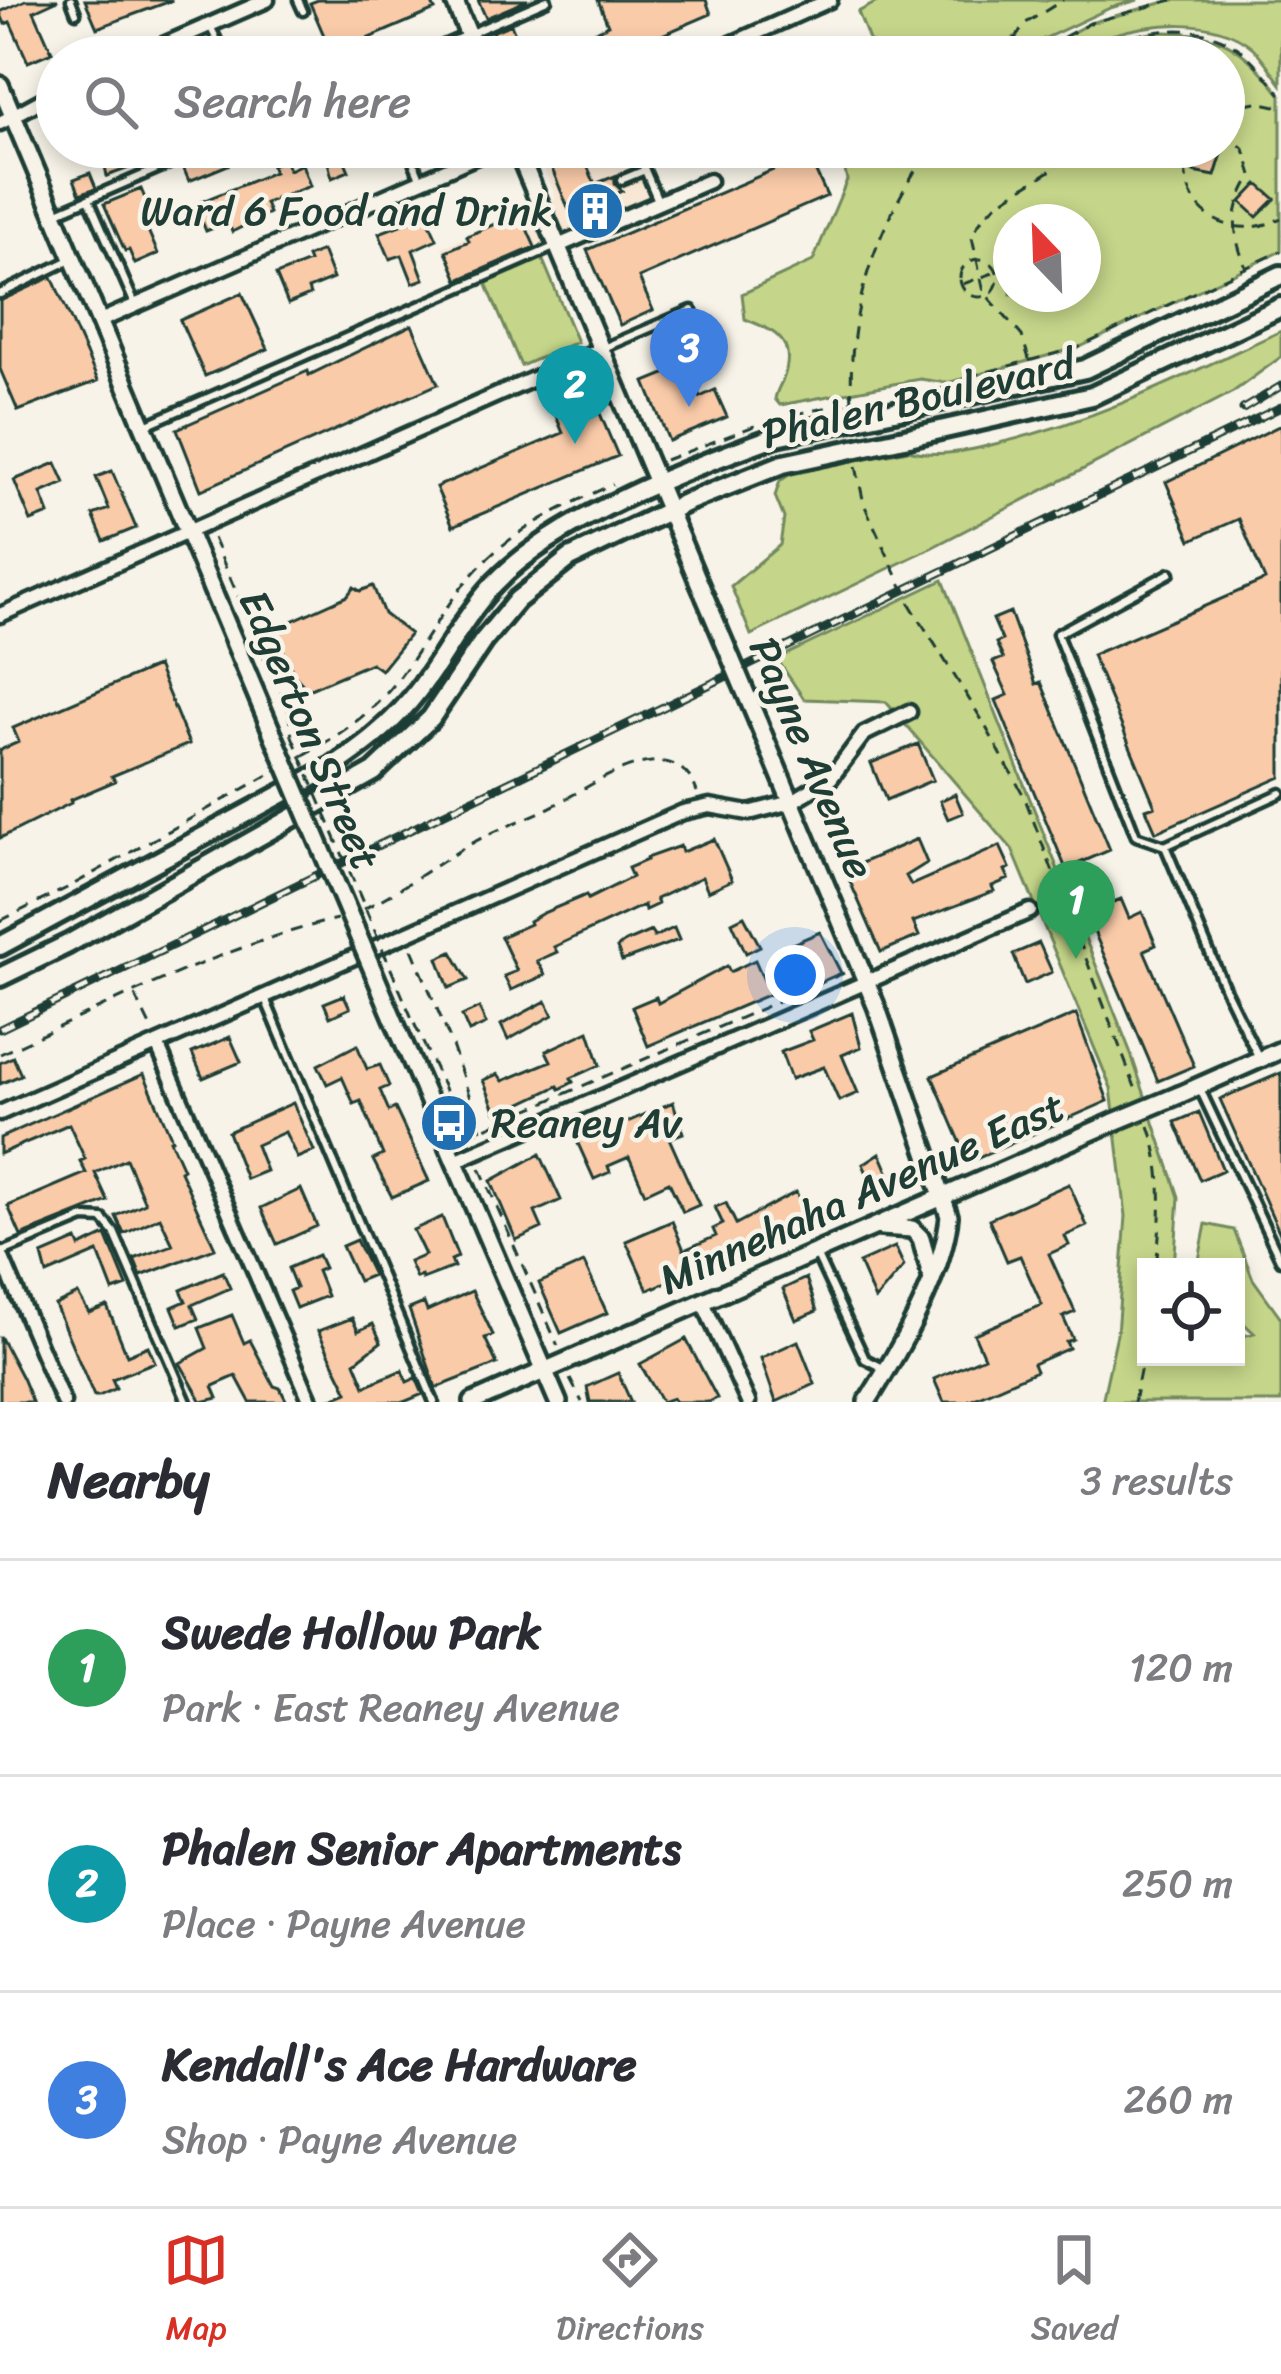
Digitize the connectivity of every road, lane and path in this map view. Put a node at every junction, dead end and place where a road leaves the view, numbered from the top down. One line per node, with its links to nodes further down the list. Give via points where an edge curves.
1 (71, 0): 10 (lane)
2 (267, 0): 11 (street)
3 (298, 0): 9 (lane)
4 (454, 0): 12 (street)
5 (547, 0): 12 (lane)
6 (830, 0): 16 (street)
7 (1063, 0): 17 (path)
8 (1172, 0): 18 (path)
9 (303, 10)
10 (76, 14)
11 (210, 25): 13 (street); 14 (lane)
12 (468, 34): 15 (lane)
13 (185, 36)
14 (215, 36)
15 (463, 36)
16 (749, 36)
17 (1016, 36)
18 (1066, 36)
19 (1131, 36): 20 (path)
20 (1211, 36)
21 (1245, 56): 23 (path)
22 (0, 85): 27 (street, Edgerton Street)
23 (1281, 94)
24 (36, 103): 27 (street)
25 (1245, 104): 26 (path)
26 (1281, 107)
27 (6, 119): 42 (street, Edgerton Street)
28 (1245, 152): 48 (path, via 1252,175 1232,216)
29 (160, 168): 40 (lane)
30 (416, 168): 38 (lane)
31 (450, 168): 38 (street)
32 (525, 168): 44 (street, Payne Avenue)
33 (918, 168): 63 (path, via 886,220 862,289)
34 (1055, 168): 54 (path, via 977,223 973,254)
35 (1187, 168): 43 (path, via 1189,195 1207,214 1243,226)
36 (645, 170): 37 (lane); 41 (lane)
37 (621, 180)
38 (421, 181): 55 (street)
39 (710, 182): 41 (street)
40 (89, 199): 42 (lane); 55 (lane)
41 (659, 203): 44 (street)
42 (54, 213): 46 (street, Edgerton Street)
43 (1281, 218)
44 (557, 246): 59 (street, Payne Avenue); 64 (lane)
45 (1281, 251): 48 (path)
46 (73, 258): 53 (lane); 58 (street, Edgerton Street)
47 (993, 268): 51 (path, via 972,260)
48 (1246, 268): 60 (path, via 1080,347)
49 (993, 273): 51 (path)
50 (1281, 275): 65 (main road, Phalen Boulevard, bridge, via 1085,369 904,409)
51 (961, 285): 54 (path)
52 (993, 290): 54 (path)
53 (0, 294)
54 (986, 296): 60 (path, via 1022,336)
55 (135, 306): 58 (street)
56 (1281, 307): 70 (main road, Phalen Boulevard, bridge, via 1092,396 783,464)
57 (692, 310): 59 (lane)
58 (100, 321): 64 (street, Edgerton Street)
59 (601, 349): 67 (street, Payne Avenue); 71 (street)
60 (1029, 361): 61 (path)
61 (966, 377)
62 (879, 397): 65 (path, bridge)
63 (853, 412)
64 (144, 425): 72 (street, Edgerton Street)
65 (775, 427): 67 (path); 69 (main road, Phalen Boulevard)
66 (855, 449): 99 (path, via 864,504 884,551 1024,796)
67 (650, 466): 69 (street, Payne Avenue)
68 (614, 484): 77 (path, via 536,520 498,549 460,587 368,713)
69 (658, 484): 70 (street, Payne Avenue); 88 (main road, Phalen Boulevard, via 568,526 515,564 478,602 409,702 361,748)
70 (669, 510): 80 (street, Payne Avenue, bridge); 90 (main road, Phalen Boulevard, via 582,551 517,599 431,718 374,772)
71 (208, 524): 72 (street); 76 (path, via 287,703)
72 (187, 532): 74 (street); 76 (street, Edgerton Street)
73 (1170, 574): 82 (lane, via 1057,634 1136,836)
74 (0, 615)
75 (908, 712): 80 (street, via 864,734 831,778)
76 (284, 740): 103 (path, bridge); 105 (street, Edgerton Street, bridge)
77 (299, 758)
78 (279, 769): 86 (path)
79 (1281, 793): 82 (lane)
80 (791, 802): 81 (street, via 749,813); 91 (street, Payne Avenue)
81 (703, 807): 84 (path, via 681,767 634,766 480,838); 87 (street)
82 (1166, 846): 97 (lane)
83 (1030, 911): 91 (street)
84 (356, 912)
85 (341, 918): 92 (path, via 290,929)
86 (0, 921)
87 (406, 934): 93 (street); 102 (path)
88 (0, 946)
89 (844, 973): 102 (path)
90 (0, 977)
91 (867, 982): 104 (street); 106 (street, Payne Avenue)
92 (135, 993): 94 (path); 96 (path)
93 (264, 997): 94 (street); 124 (lane)
94 (157, 1044): 100 (street); 123 (street)
95 (1281, 1050): 97 (street, Minnehaha Avenue East)
96 (0, 1054)
97 (1260, 1060): 98 (street, Minnehaha Avenue East)
98 (1199, 1086): 106 (street, Minnehaha Avenue East, bridge); 111 (lane)
99 (1138, 1094)
100 (0, 1113)
101 (1145, 1114): 110 (path, via 1157,1158)
102 (482, 1132): 103 (path)
103 (466, 1136): 104 (path)
104 (474, 1153): 105 (street); 114 (path)
105 (455, 1161): 117 (street, Edgerton Street)
106 (944, 1196): 107 (street, Minnehaha Avenue East); 112 (street, Payne Avenue, via 950,1216)
107 (866, 1230): 108 (street, Minnehaha Avenue East); 112 (street, via 912,1228)
108 (815, 1252): 113 (street, Minnehaha Avenue East); 116 (lane, via 865,1359)
109 (0, 1253): 121 (street); 122 (lane, via 84,1218 103,1219)
110 (1157, 1258)
111 (1281, 1261)
112 (932, 1277): 116 (street, Payne Avenue)
113 (703, 1302): 117 (street, Minnehaha Avenue East); 128 (street)
114 (558, 1348)
115 (1141, 1366): 119 (path)
116 (885, 1369): 120 (street, Payne Avenue)
117 (544, 1370): 125 (street, Minnehaha Avenue East); 126 (street, Edgerton Street)
118 (570, 1378): 127 (path)
119 (1135, 1398): 129 (path)
120 (869, 1401)
121 (63, 1402)
122 (187, 1402)
123 (311, 1402)
124 (434, 1402)
125 (473, 1402)
126 (558, 1402)
127 (582, 1402)
128 (748, 1402)
129 (1142, 1402)

